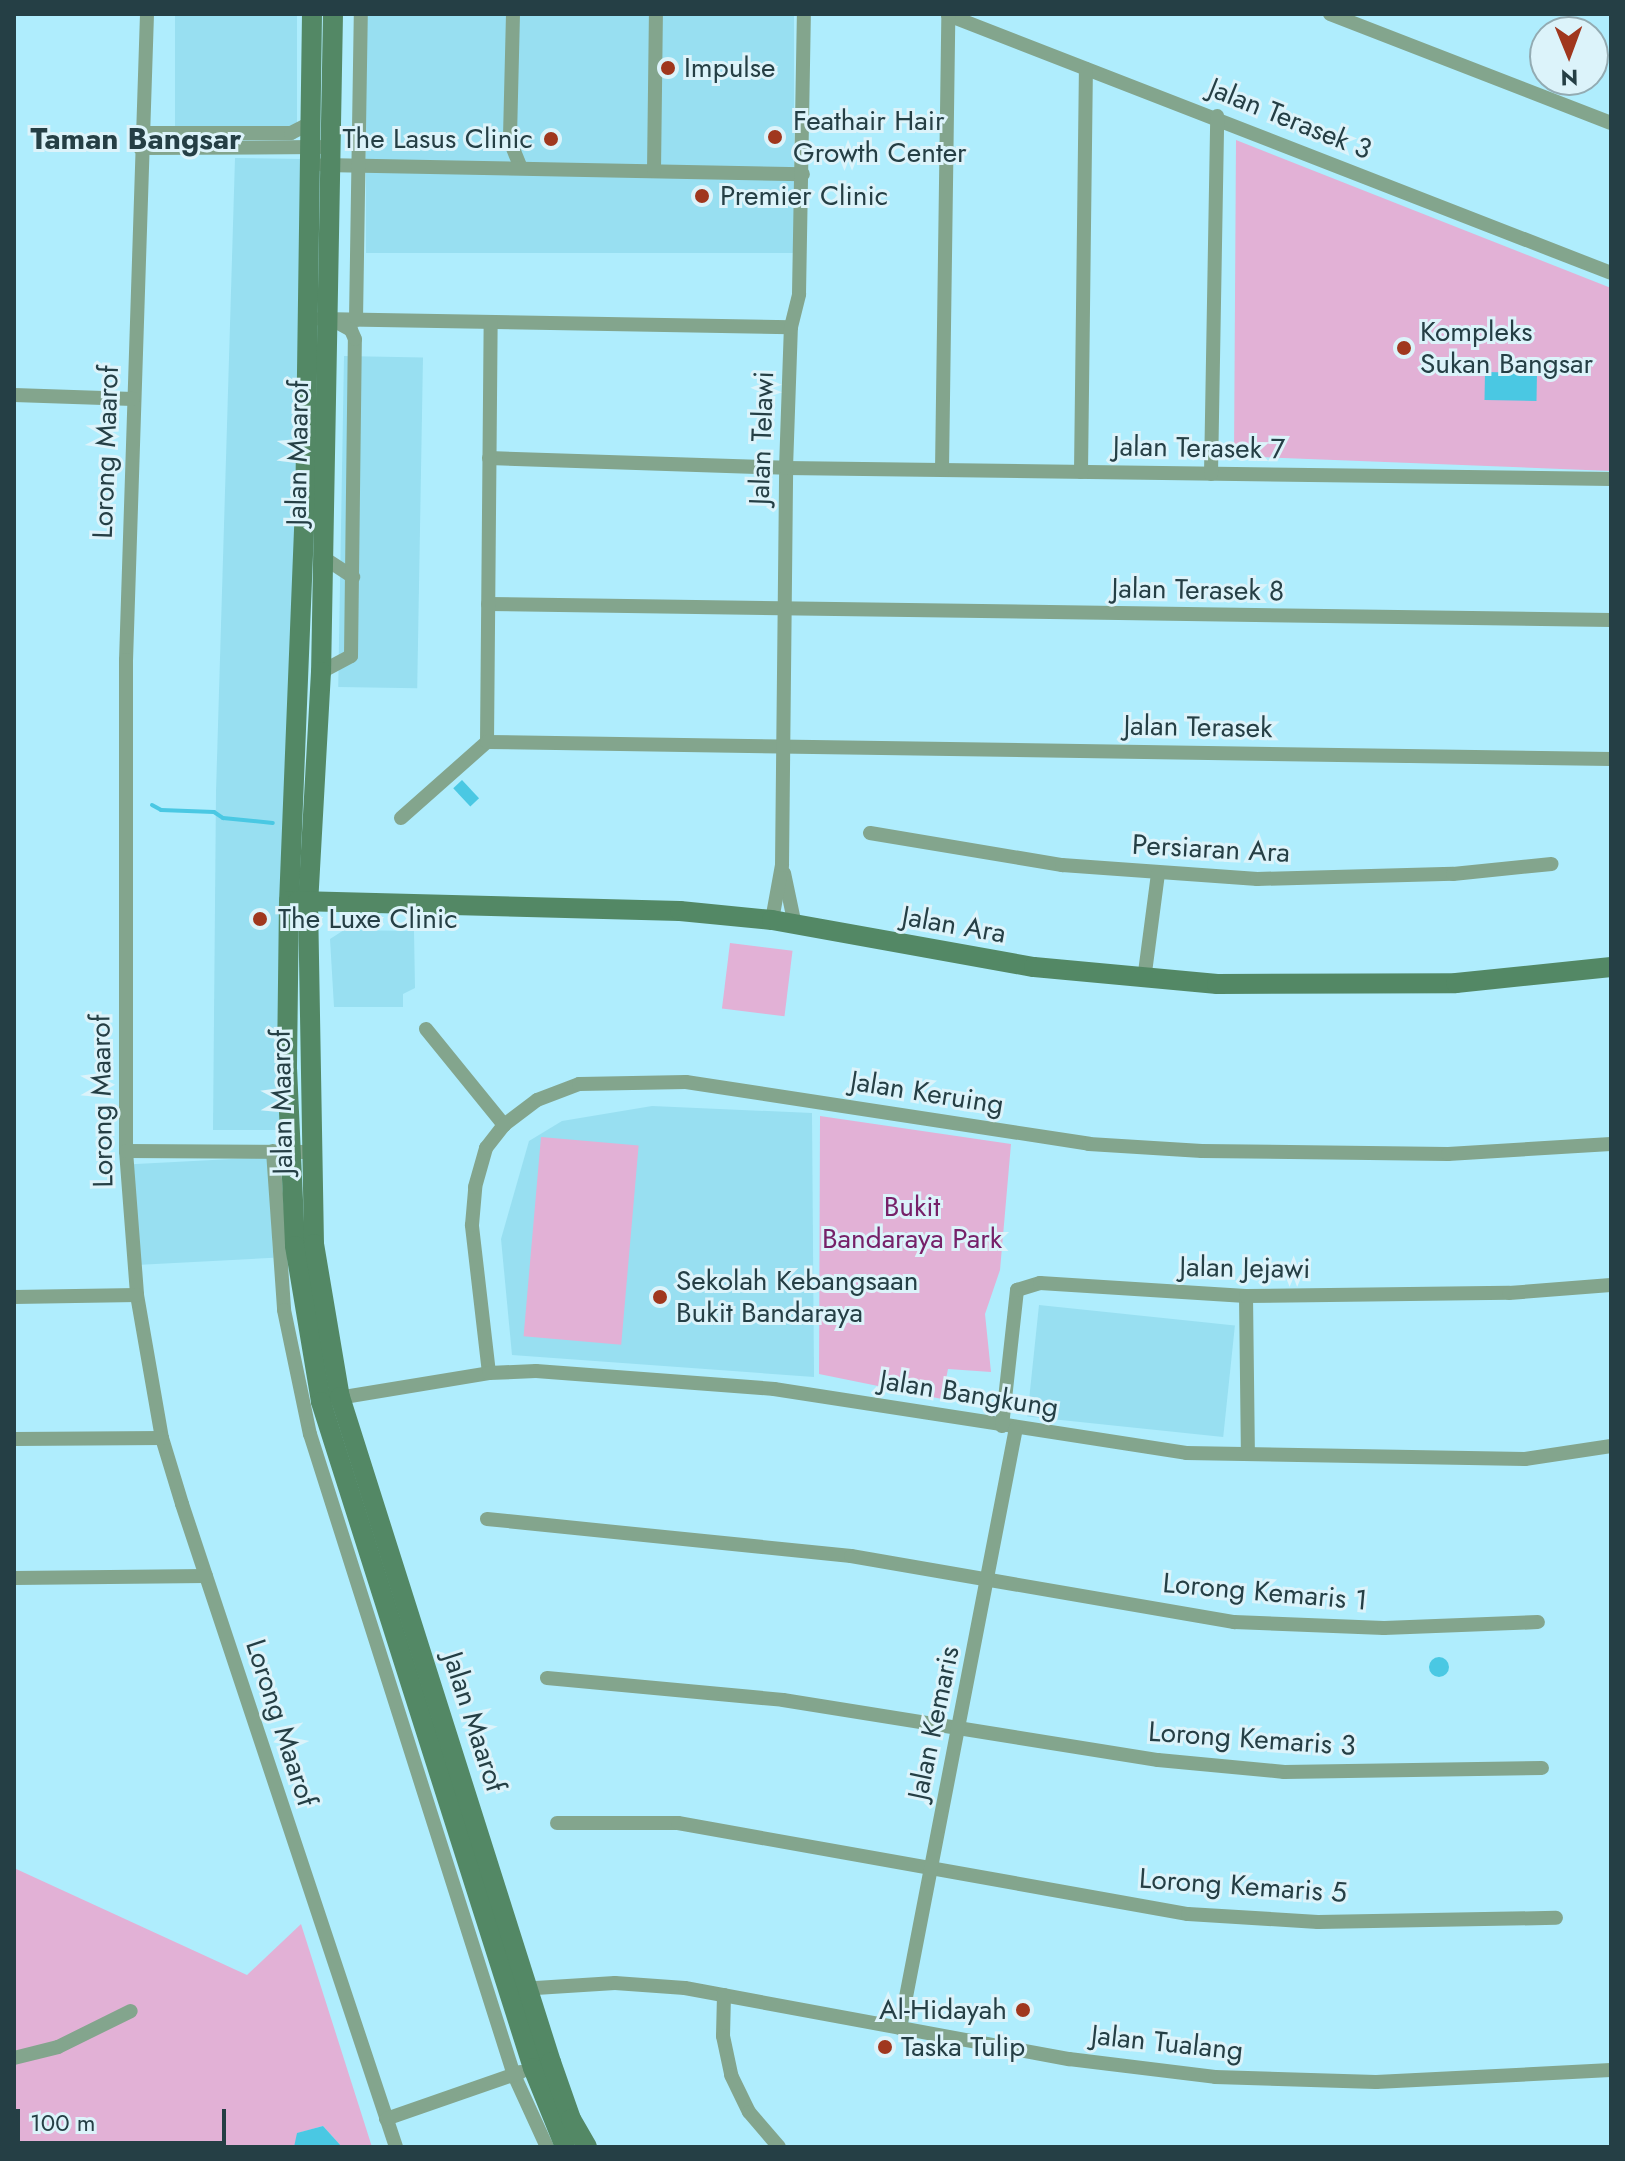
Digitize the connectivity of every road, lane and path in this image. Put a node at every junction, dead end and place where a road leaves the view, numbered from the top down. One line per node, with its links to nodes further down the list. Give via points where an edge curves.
1 (147, 14): 14 (street, Lorong Maarof)
2 (312, 14): 12 (main road, Jalan Maarof)
3 (333, 14): 17 (main road, Jalan Maarof)
4 (361, 14): 18 (street)
5 (513, 14): 19 (street, via 510,141)
6 (656, 14): 20 (street)
7 (804, 14): 21 (street, Jalan Telawi)
8 (1330, 14): 13 (street)
9 (948, 15): 10 (street, Jalan Terasek 3); 34 (street)
10 (1086, 69): 11 (street, Jalan Terasek 3); 35 (street)
11 (1217, 116): 22 (street, Jalan Terasek 3); 36 (street)
12 (311, 123): 15 (street, via 291,133); 16 (main road, Jalan Maarof)
13 (1611, 123)
14 (140, 140): 15 (street); 31 (street, Lorong Maarof)
15 (168, 140): 16 (street)
16 (311, 156): 17 (street); 23 (main road, Jalan Maarof)
17 (332, 156): 18 (street); 24 (main road, Jalan Maarof)
18 (360, 165): 19 (street); 25 (street)
19 (521, 168): 20 (street)
20 (654, 171): 21 (street)
21 (803, 174): 28 (street, Jalan Telawi, via 799,294)
22 (1611, 273)
23 (308, 319): 24 (street); 52 (main road, Jalan Maarof)
24 (329, 319): 25 (street); 29 (street, via 351,330); 38 (main road, Jalan Maarof)
25 (356, 320): 26 (street)
26 (409, 320): 27 (street); 29 (street, via 362,329)
27 (491, 322): 28 (street); 32 (street)
28 (791, 327): 33 (street, Jalan Telawi)
29 (355, 339): 39 (street)
30 (14, 395): 31 (street)
31 (133, 399): 60 (street, Lorong Maarof, via 126,660)
32 (489, 458): 33 (street, Jalan Terasek 7); 40 (street)
33 (786, 468): 34 (street, Jalan Terasek 7); 41 (street, Jalan Telawi)
34 (942, 470): 35 (street, Jalan Terasek 7)
35 (1081, 472): 36 (street, Jalan Terasek 7)
36 (1211, 474): 37 (street, Jalan Terasek 7)
37 (1611, 479)
38 (324, 558): 39 (street); 43 (main road, Jalan Maarof)
39 (353, 577): 43 (street, via 351,656)
40 (488, 604): 41 (street, Jalan Terasek 8); 44 (street)
41 (785, 609): 42 (street, Jalan Terasek 8); 45 (street, Jalan Telawi)
42 (1611, 620)
43 (321, 672): 52 (main road, Jalan Maarof)
44 (487, 742): 45 (street, Jalan Terasek); 47 (street)
45 (784, 746): 46 (street, Jalan Terasek); 50 (street, Jalan Telawi)
46 (1611, 759)
47 (401, 818)
48 (870, 833): 51 (street, Persiaran Ara, via 979,854)
49 (1551, 864): 51 (street, Persiaran Ara, via 1355,879)
50 (782, 865): 53 (street, Jalan Telawi); 54 (street, Jalan Telawi)
51 (1158, 874): 56 (street)
52 (298, 901): 53 (main road, Jalan Ara, via 627,907); 61 (main road, Jalan Maarof)
53 (772, 920): 54 (main road, Jalan Ara)
54 (795, 925): 56 (main road, Jalan Ara, via 1034,967)
55 (1611, 967): 56 (main road, Jalan Ara, via 1456,983 1329,986)
56 (1144, 980)
57 (426, 1029): 58 (street)
58 (504, 1125): 59 (street, Jalan Keruing, via 537,1100 579,1084 634,1079 686,1082 1103,1145 1448,1154); 66 (street, Jalan Keruing, via 486,1148 472,1225)
59 (1611, 1144)
60 (126, 1151): 61 (street); 63 (street, Lorong Maarof)
61 (291, 1152): 67 (main road, Jalan Maarof, via 295,1246); 90 (street, Jalan Maarof, via 284,1310 310,1434)
62 (1611, 1285): 64 (street, Jalan Jejawi, via 1509,1293)
63 (137, 1295): 65 (street); 69 (street, Lorong Maarof)
64 (1246, 1296): 68 (street, Jalan Jejawi, via 1040,1283 1017,1290); 72 (street)
65 (14, 1297)
66 (489, 1373): 67 (street, Jalan Bangkung); 68 (street, Jalan Bangkung, via 536,1371 774,1389)
67 (330, 1400): 84 (main road, Jalan Maarof); 85 (main road, Jalan Maarof)
68 (1009, 1427): 72 (street, Jalan Bangkung, via 1186,1453); 76 (street, Jalan Kemaris)
69 (162, 1438): 70 (street); 74 (street, Lorong Maarof)
70 (14, 1439)
71 (1611, 1446): 72 (street, Jalan Bangkung, via 1525,1459)
72 (1248, 1453)
73 (487, 1519): 76 (street, Lorong Kemaris 1, via 851,1556)
74 (206, 1576): 75 (street); 92 (street, Lorong Maarof)
75 (14, 1578)
76 (989, 1583): 77 (street, Lorong Kemaris 1, via 1234,1622 1384,1628); 79 (street, Jalan Kemaris)
77 (1538, 1622)
78 (547, 1678): 79 (street, Lorong Kemaris 3, via 783,1700)
79 (961, 1729): 80 (street, Lorong Kemaris 3, via 1158,1760 1284,1772); 82 (street, Jalan Kemaris)
80 (1542, 1768)
81 (557, 1823): 82 (street, Lorong Kemaris 5, via 678,1823)
82 (929, 1866): 83 (street, Lorong Kemaris 5, via 1188,1914 1318,1922); 88 (street, Jalan Kemaris)
83 (1556, 1918)
84 (530, 1987): 85 (street, Jalan Tualang); 86 (street, Jalan Tualang, via 615,1983); 90 (main road, Jalan Maarof)
85 (509, 1990): 90 (main road, Jalan Maarof)
86 (724, 1995): 88 (street, Jalan Tualang); 97 (street, via 723,2036 731,2075 749,2112)
87 (131, 2011): 89 (street, via 58,2047)
88 (900, 2028): 91 (street, Jalan Tualang, via 1069,2059 1215,2077 1376,2082)
89 (14, 2058)
90 (533, 2068): 92 (street); 94 (street, Jalan Maarof); 95 (main road, Jalan Maarof); 96 (main road, Jalan Maarof)
91 (1611, 2070)
92 (386, 2119): 93 (street, Lorong Maarof)
93 (396, 2147)
94 (547, 2147)
95 (565, 2147)
96 (587, 2147)
97 (779, 2147)

